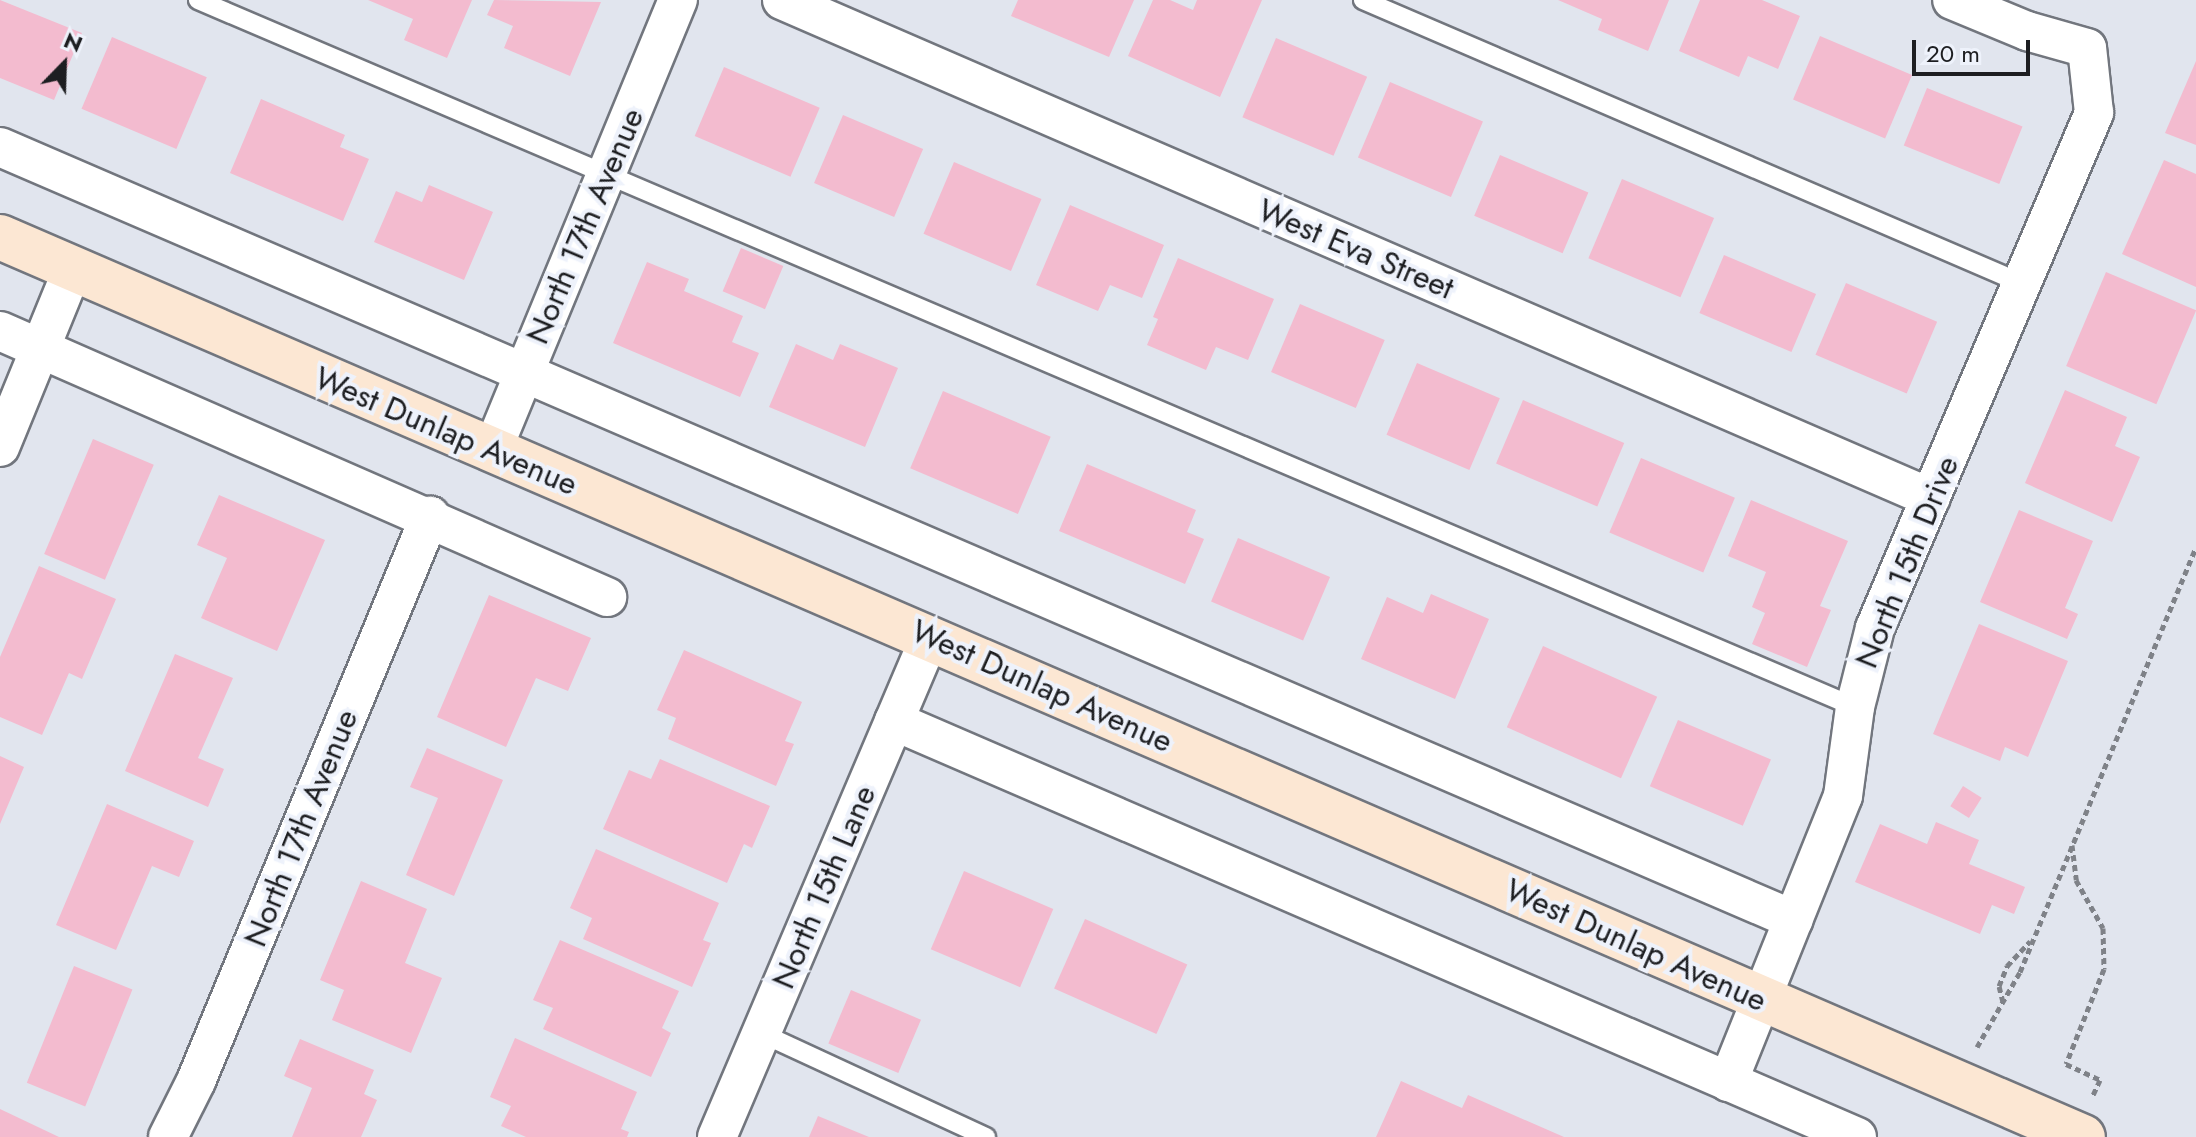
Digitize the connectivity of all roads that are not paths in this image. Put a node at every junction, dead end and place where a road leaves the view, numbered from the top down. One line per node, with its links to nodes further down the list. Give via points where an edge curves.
1 (198, 0): 7 (lane)
2 (678, 0): 7 (street, North 17th Avenue)
3 (782, 0): 16 (street, West Eva Street)
4 (1363, 0): 10 (lane)
5 (1952, 0): 10 (street, North 15th Drive, via 2087,48 2094,113)
6 (0, 147): 13 (street)
7 (606, 177): 13 (street, North 17th Avenue); 20 (lane)
8 (0, 237): 9 (main road, West Dunlap Avenue)
9 (73, 268): 12 (street); 15 (main road, West Dunlap Avenue)
10 (2021, 283): 16 (street, North 15th Drive)
11 (0, 331): 12 (street)
12 (41, 349): 14 (street); 17 (street)
13 (523, 375): 15 (street, North 17th Avenue); 22 (street)
14 (0, 447)
15 (492, 451): 19 (main road, West Dunlap Avenue)
16 (1931, 498): 20 (street, North 15th Drive, via 1875,628)
17 (430, 516): 18 (street); 27 (street, North 17th Avenue, via 196,1081)
18 (607, 597)
19 (930, 637): 21 (street, North 15th Lane); 23 (main road, West Dunlap Avenue)
20 (1855, 707): 22 (street, North 15th Drive, via 1843,796)
21 (894, 721): 24 (street, North 15th Lane); 25 (street)
22 (1794, 920): 23 (street, North 15th Drive)
23 (1761, 1000): 25 (street, North 15th Drive); 26 (main road, West Dunlap Avenue)
24 (761, 1033): 28 (street, North 15th Lane); 29 (lane)
25 (1728, 1082): 30 (street)
26 (2079, 1135)
27 (168, 1137)
28 (717, 1137)
29 (986, 1137)
30 (1857, 1137)

